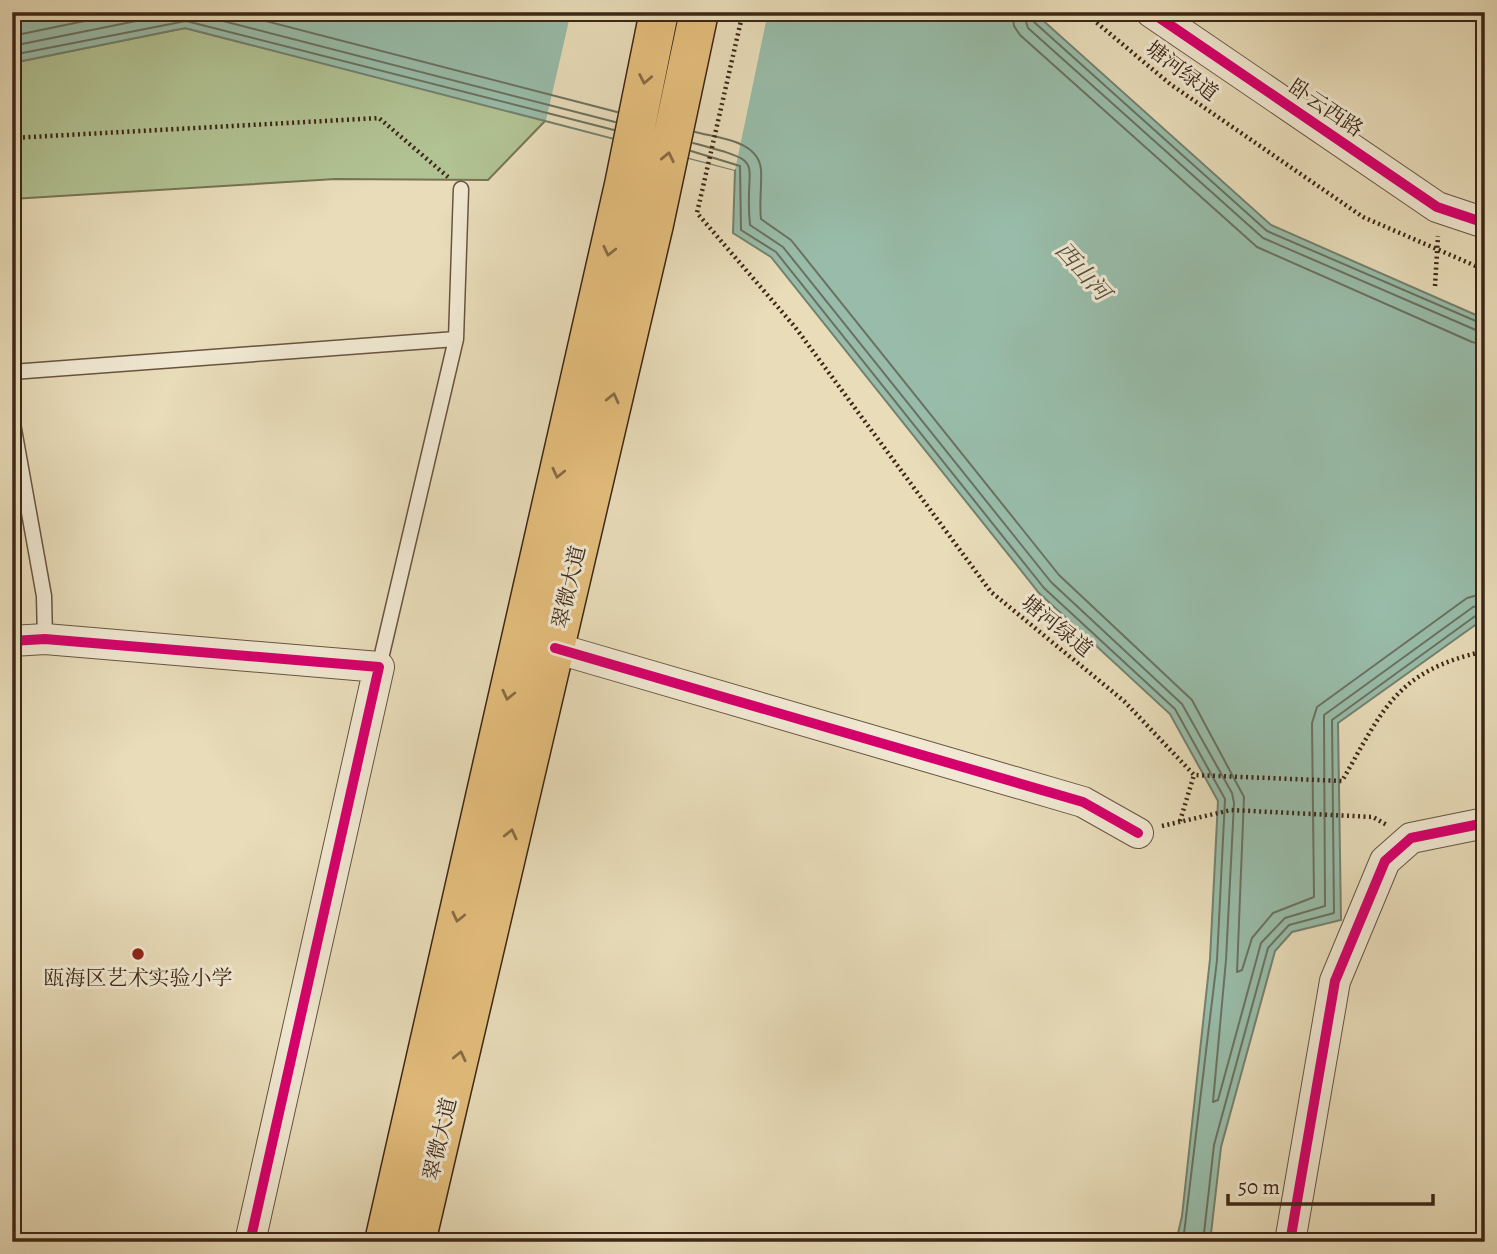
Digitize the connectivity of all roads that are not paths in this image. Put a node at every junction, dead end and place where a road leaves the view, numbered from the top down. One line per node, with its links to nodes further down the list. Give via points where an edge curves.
1 (659, 12): 16 (main road, 翠微大道, one-way to 16, via 624,185)
2 (699, 12): 11 (main road, 翠微大道, one-way to 2)
3 (1151, 12): 5 (street, 卧云西路, via 1437,207)
4 (461, 189): 6 (lane)
5 (1485, 223)
6 (456, 339): 7 (lane); 12 (lane)
7 (12, 372)
8 (12, 418): 9 (lane, via 44,596)
9 (45, 639): 10 (street); 12 (street)
10 (12, 641)
11 (555, 648): 14 (street, via 1083,802); 17 (main road, 翠微大道, one-way to 11)
12 (379, 667): 15 (street)
13 (1485, 823): 18 (street, via 1411,838 1385,861 1335,981)
14 (1138, 832)
15 (250, 1242)
16 (384, 1242)
17 (416, 1242)
18 (1290, 1242)

